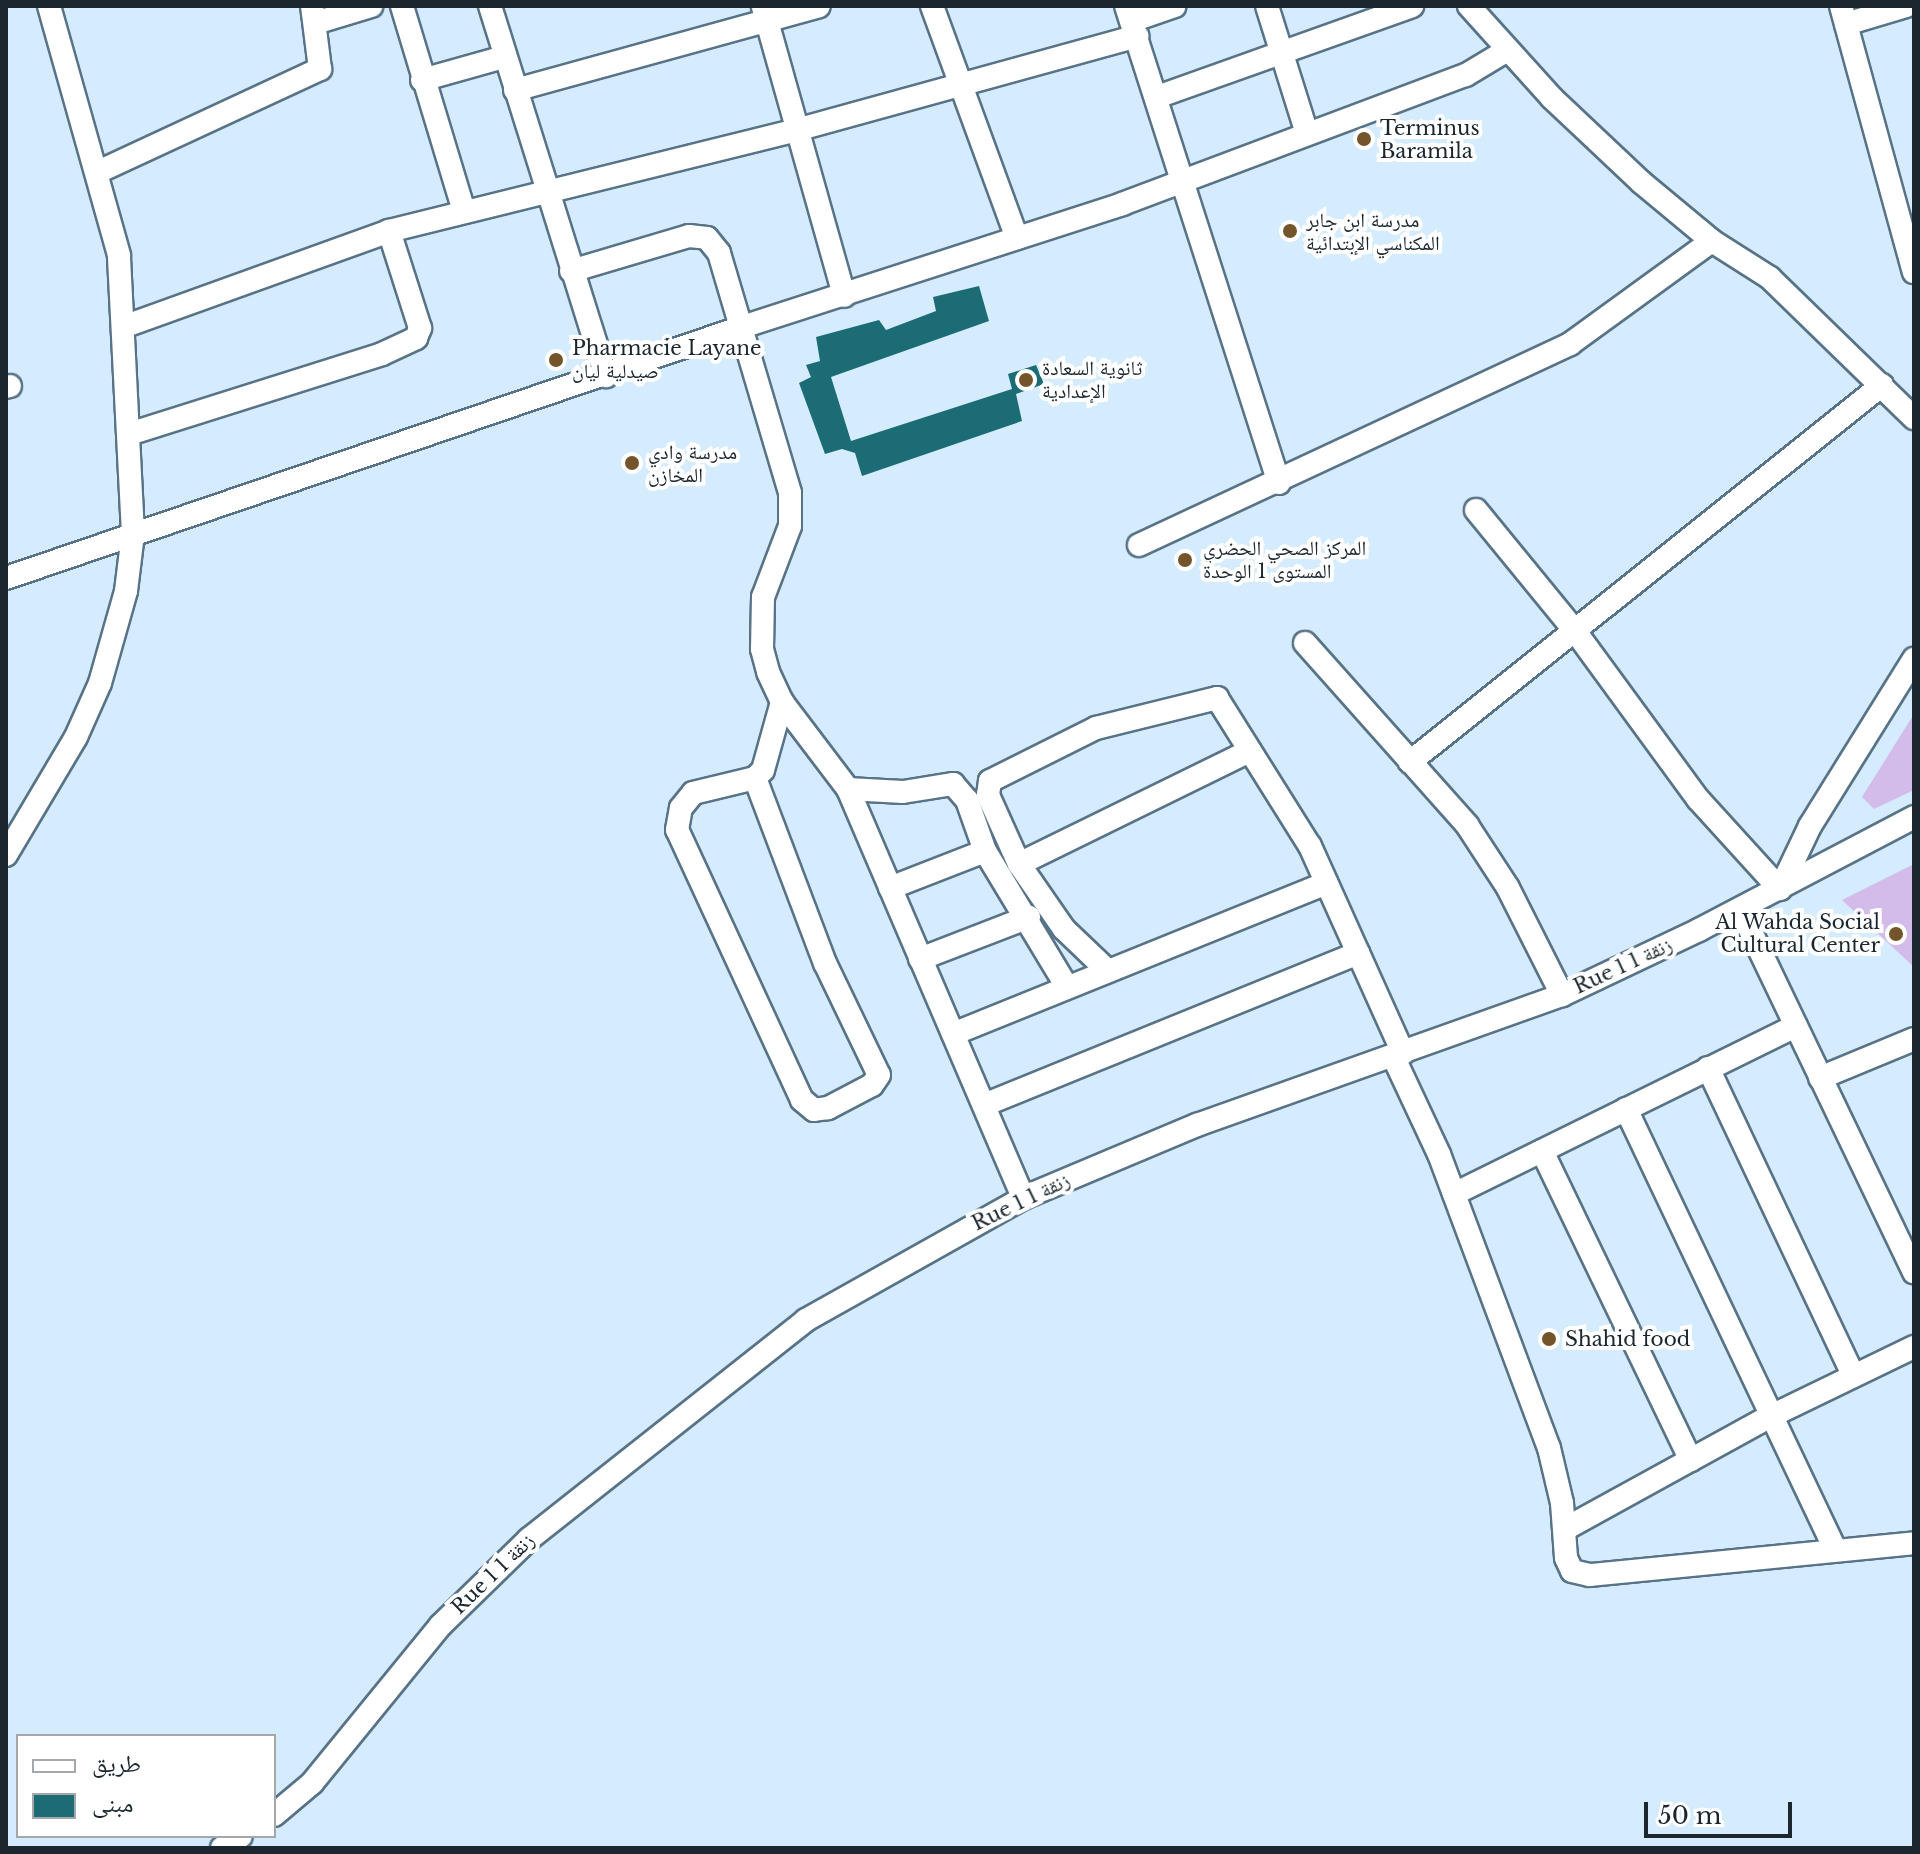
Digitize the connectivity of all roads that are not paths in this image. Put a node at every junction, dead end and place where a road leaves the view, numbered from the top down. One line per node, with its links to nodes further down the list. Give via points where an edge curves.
1 (49, 6): 25 (street)
2 (371, 6): 13 (street)
3 (402, 6): 19 (street)
4 (490, 6): 18 (street)
5 (819, 6): 12 (street)
6 (932, 6): 20 (street)
7 (1175, 6): 15 (street)
8 (1267, 6): 17 (street)
9 (1412, 6): 17 (street)
10 (1469, 6): 16 (street)
11 (1906, 6): 14 (street)
12 (765, 13): 21 (street); 23 (street)
13 (313, 14): 25 (street, via 320,69)
14 (1843, 15): 33 (street)
15 (1132, 21): 20 (street); 22 (street)
16 (1506, 51): 24 (street, via 1466,75); 31 (street, via 1641,182)
17 (1282, 56): 22 (street); 24 (street)
18 (504, 57): 19 (street); 21 (street)
19 (422, 80): 28 (street)
20 (959, 87): 23 (street); 30 (street)
21 (515, 90): 27 (street)
22 (1157, 97): 26 (street)
23 (800, 129): 27 (street); 34 (street)
24 (1307, 134): 26 (street)
25 (98, 172): 35 (street, via 119,255)
26 (1185, 179): 30 (street); 41 (street)
27 (546, 192): 28 (street); 32 (street)
28 (464, 211): 29 (street)
29 (389, 231): 35 (street); 40 (street, via 420,328 416,338 382,354)
30 (1017, 238): 34 (street)
31 (1712, 241): 38 (street, via 1770,278); 41 (street, via 1570,344)
32 (571, 271): 36 (street, via 689,236 707,238 719,253); 37 (street)
33 (1914, 272)
34 (844, 296): 36 (street)
35 (123, 327): 40 (street)
36 (739, 328): 37 (street); 49 (street, via 790,493 790,526 763,597 762,649)
37 (606, 376): 43 (street)
38 (1882, 385): 39 (street); 46 (street)
39 (1914, 418)
40 (129, 434): 43 (street)
41 (1279, 483): 44 (street)
42 (1476, 510): 46 (street)
43 (133, 534): 45 (street); 56 (street, via 126,591 100,683 76,737)
44 (1139, 545)
45 (6, 578)
46 (1575, 631): 51 (street); 60 (street, via 1691,791)
47 (1305, 643): 51 (street)
48 (1914, 659): 60 (street, via 1810,826)
49 (782, 702): 52 (street, via 763,770); 53 (street)
50 (1250, 751): 57 (street); 57 (street, via 1217,698 1096,728 1000,773 990,781 988,795); 58 (street)
51 (1410, 762): 67 (street, via 1467,825 1508,888)
52 (755, 778): 52 (street, via 693,793 681,808 677,830 802,1100 814,1110 828,1108 872,1085 879,1075 819,950)
53 (848, 789): 55 (street, via 903,792 953,784 967,800); 59 (street)
54 (1914, 817): 60 (street, Rue 1 زنقة 1)
55 (985, 851): 59 (street); 62 (street)
56 (6, 855)
57 (1019, 864): 65 (street, via 1064,929)
58 (1327, 883): 63 (street); 65 (street)
59 (890, 888): 64 (street)
60 (1780, 889): 61 (street, Rue 1 زنقة 1)
61 (1740, 909): 67 (street, Rue 1 زنقة 1); 68 (street)
62 (1029, 917): 64 (street); 66 (street)
63 (1358, 953): 71 (street); 74 (street)
64 (920, 959): 69 (street)
65 (1108, 971): 66 (street)
66 (1067, 987): 69 (street)
67 (1562, 995): 71 (street, Rue 1 زنقة 1)
68 (1796, 1026): 72 (street); 73 (street)
69 (953, 1034): 74 (street)
70 (1914, 1039): 73 (street)
71 (1398, 1054): 77 (street); 78 (street, Rue 1 زنقة 1, via 1197,1125)
72 (1708, 1068): 75 (street); 81 (street)
73 (1820, 1078): 79 (street)
74 (984, 1105): 78 (street)
75 (1626, 1109): 76 (street); 82 (street)
76 (1542, 1151): 77 (street); 83 (street)
77 (1454, 1194): 84 (street, via 1549,1448)
78 (1023, 1198): 87 (street, Rue 1 زنقة 1, via 806,1320 529,1539 441,1625 312,1783)
79 (1914, 1272)
80 (1914, 1347): 81 (street)
81 (1853, 1375): 82 (street)
82 (1769, 1417): 83 (street); 86 (street)
83 (1691, 1460): 84 (street)
84 (1565, 1529): 86 (street, via 1568,1566 1580,1575)
85 (1914, 1543): 86 (street)
86 (1834, 1548)
87 (276, 1813)

